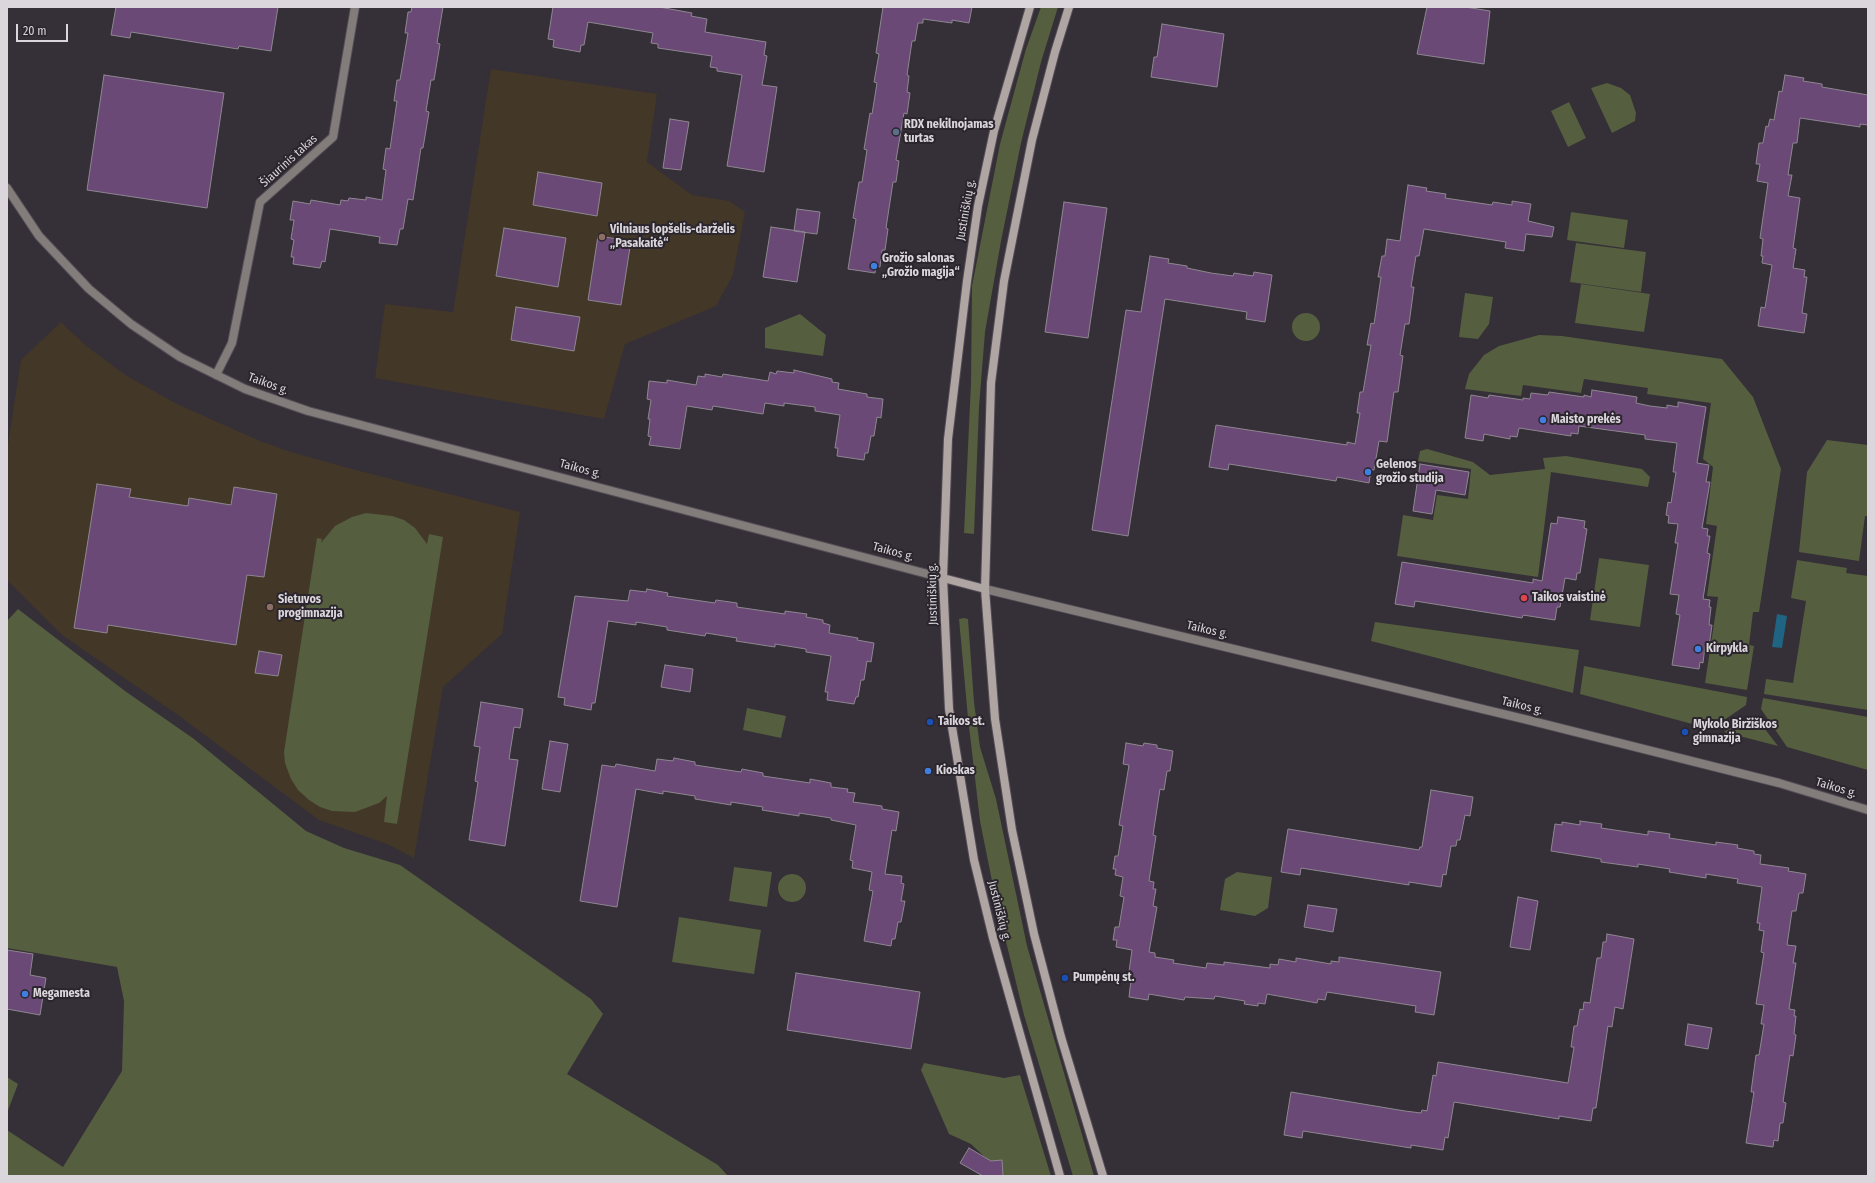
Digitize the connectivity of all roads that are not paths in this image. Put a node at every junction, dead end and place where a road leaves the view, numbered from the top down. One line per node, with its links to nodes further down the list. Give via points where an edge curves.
1 (355, 7): 5 (street, Šiaurinis takas, via 333,137 260,202 232,343)
2 (1030, 7): 6 (main road, Justiniškių g., via 994,131 978,206 948,439)
3 (1069, 7): 7 (main road, via 1032,140 1004,281 991,383)
4 (7, 188): 5 (street, Taikos g., via 39,236 89,289 130,324 180,357)
5 (216, 375): 6 (street, Taikos g., via 245,389 308,411)
6 (943, 578): 7 (main road, Taikos g.); 9 (main road, Justiniškių g., via 949,709 974,860 993,938)
7 (985, 590): 8 (street, Taikos g., via 1528,720 1779,783); 10 (main road, via 995,719 1014,837 1034,934 1061,1037)
8 (1868, 810)
9 (1060, 1176)
10 (1103, 1176)

